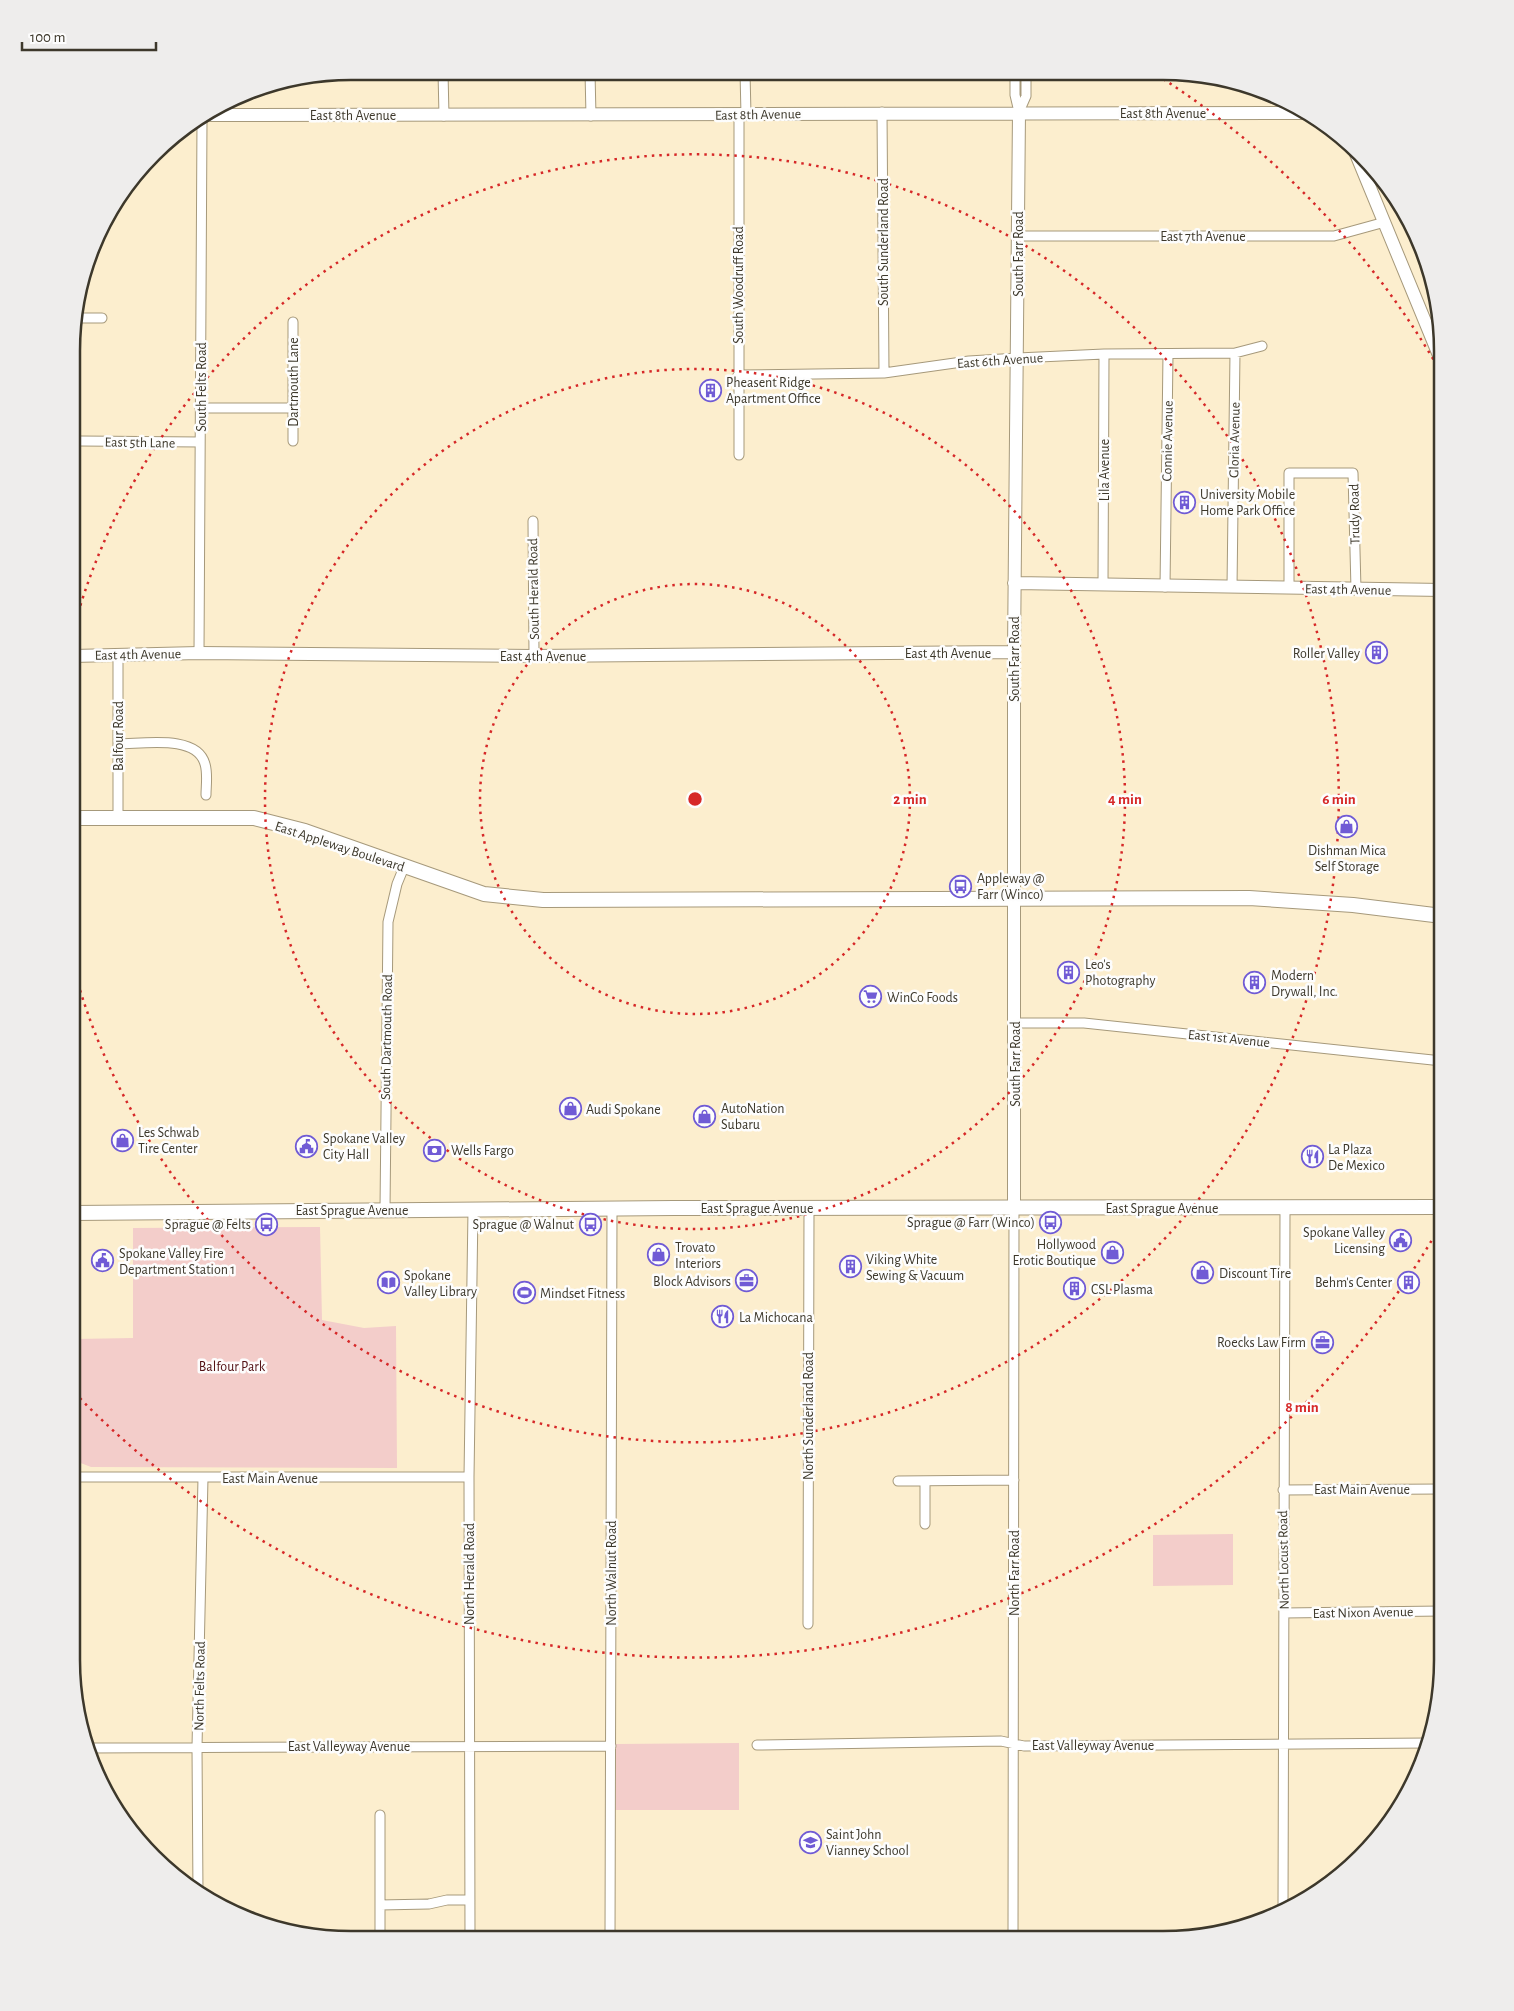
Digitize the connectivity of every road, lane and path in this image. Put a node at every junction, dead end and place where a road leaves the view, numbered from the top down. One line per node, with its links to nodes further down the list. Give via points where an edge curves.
1 (443, 80): 11 (street)
2 (590, 80): 12 (street)
3 (744, 80): 10 (street, South Woodruff Road)
4 (1015, 80): 7 (street, South Farr Road)
5 (1026, 80): 7 (street, South Farr Road, via 1026,96)
6 (882, 112): 7 (street, East 8th Avenue); 10 (street, East 8th Avenue); 26 (street, South Sunderland Road)
7 (1019, 112): 8 (street, East 8th Avenue); 16 (street, South Farr Road)
8 (1293, 113)
9 (217, 115): 11 (street, East 8th Avenue)
10 (742, 115): 12 (street, East 8th Avenue); 27 (street, South Woodruff Road)
11 (444, 116): 12 (street, East 8th Avenue)
12 (591, 116)
13 (202, 125): 28 (street, South Felts Road)
14 (1361, 166): 15 (street)
15 (1385, 222): 16 (street, East 7th Avenue, via 1334,236); 20 (street)
16 (1018, 236): 25 (street, South Farr Road)
17 (82, 318): 18 (street)
18 (102, 318)
19 (294, 322): 29 (street, Dartmouth Lane)
20 (1433, 342)
21 (1262, 346): 24 (street, East 6th Avenue)
22 (1104, 354): 23 (street, East 6th Avenue); 25 (street, East 6th Avenue); 36 (street, Lila Avenue)
23 (1168, 354): 24 (street, East 6th Avenue); 37 (street, Connie Avenue)
24 (1235, 354): 38 (street, Gloria Avenue)
25 (1018, 358): 26 (street, East 6th Avenue); 35 (street, South Farr Road)
26 (884, 373): 27 (street, East 6th Avenue)
27 (738, 375): 33 (street, South Woodruff Road)
28 (200, 408): 29 (street); 32 (street, South Felts Road)
29 (293, 408): 31 (street, Dartmouth Lane)
30 (80, 441): 32 (street, East 5th Lane)
31 (293, 441)
32 (200, 442): 43 (street, South Felts Road)
33 (739, 455)
34 (533, 521): 46 (street, South Herald Road)
35 (1014, 583): 36 (street, East 4th Avenue); 42 (street, South Farr Road)
36 (1103, 585): 37 (street, East 4th Avenue)
37 (1165, 587): 38 (street, East 4th Avenue)
38 (1232, 587): 39 (street, East 4th Avenue)
39 (1289, 588): 40 (street, East 4th Avenue); 40 (street, Trudy Road, via 1289,473 1353,473)
40 (1356, 589): 41 (street, East 4th Avenue)
41 (1434, 590)
42 (1014, 652): 46 (street, East 4th Avenue); 52 (street, South Farr Road)
43 (199, 653): 44 (street, East 4th Avenue); 46 (street, East 4th Avenue)
44 (118, 655): 45 (street, East 4th Avenue); 47 (street, Balfour Road)
45 (80, 656)
46 (534, 656)
47 (118, 744): 48 (street, via 180,744 193,748 202,756 206,766); 49 (street, Balfour Road)
48 (206, 795)
49 (118, 817): 50 (main road, East Appleway Boulevard); 51 (main road, East Appleway Boulevard, via 254,818 305,831)
50 (80, 818)
51 (404, 867): 52 (main road, East Appleway Boulevard, via 484,894 543,900); 61 (street, South Dartmouth Road, via 388,922)
52 (1014, 898): 53 (main road, East Appleway Boulevard, via 1249,898 1353,905); 54 (street, South Farr Road)
53 (1434, 915)
54 (1015, 1023): 55 (street, East 1st Avenue, via 1084,1022); 56 (street, South Farr Road)
55 (1434, 1060)
56 (1014, 1207): 58 (main road, East Sprague Avenue); 59 (main road, East Sprague Avenue); 67 (street, North Farr Road)
57 (1434, 1207): 59 (main road, East Sprague Avenue)
58 (809, 1208): 60 (main road, East Sprague Avenue); 75 (street, North Sunderland Road)
59 (1285, 1208): 71 (street, North Locust Road)
60 (612, 1209): 62 (main road, East Sprague Avenue); 81 (street, North Walnut Road)
61 (386, 1210): 62 (main road, East Sprague Avenue); 63 (main road, East Sprague Avenue)
62 (473, 1210): 65 (street, North Herald Road)
63 (80, 1213)
64 (80, 1477): 66 (street, East Main Avenue)
65 (469, 1477): 66 (street, East Main Avenue); 80 (street, North Herald Road)
66 (203, 1478): 82 (street, North Felts Road)
67 (1014, 1480): 69 (street); 76 (street, North Farr Road)
68 (898, 1481): 69 (street)
69 (924, 1481): 72 (street)
70 (1434, 1488): 71 (street, East Main Avenue)
71 (1283, 1490): 74 (street, North Locust Road)
72 (925, 1524)
73 (1434, 1611): 74 (street, East Nixon Avenue)
74 (1284, 1613): 78 (street, North Locust Road)
75 (808, 1624)
76 (1013, 1743): 78 (street, East Valleyway Avenue, via 1024,1746); 79 (street, East Valleyway Avenue); 92 (street, North Farr Road)
77 (1421, 1743): 78 (street, East Valleyway Avenue)
78 (1283, 1744): 87 (street, North Locust Road)
79 (757, 1745)
80 (470, 1746): 81 (street, East Valleyway Avenue); 82 (street, East Valleyway Avenue); 86 (street, North Herald Road)
81 (611, 1746): 91 (street, North Walnut Road)
82 (197, 1747): 83 (street, East Valleyway Avenue); 85 (street, North Felts Road)
83 (94, 1748)
84 (380, 1814): 88 (street)
85 (198, 1884)
86 (470, 1900): 88 (street); 90 (street, North Herald Road)
87 (1283, 1903)
88 (380, 1905): 89 (street)
89 (380, 1931)
90 (470, 1931)
91 (610, 1931)
92 (1012, 1931)

